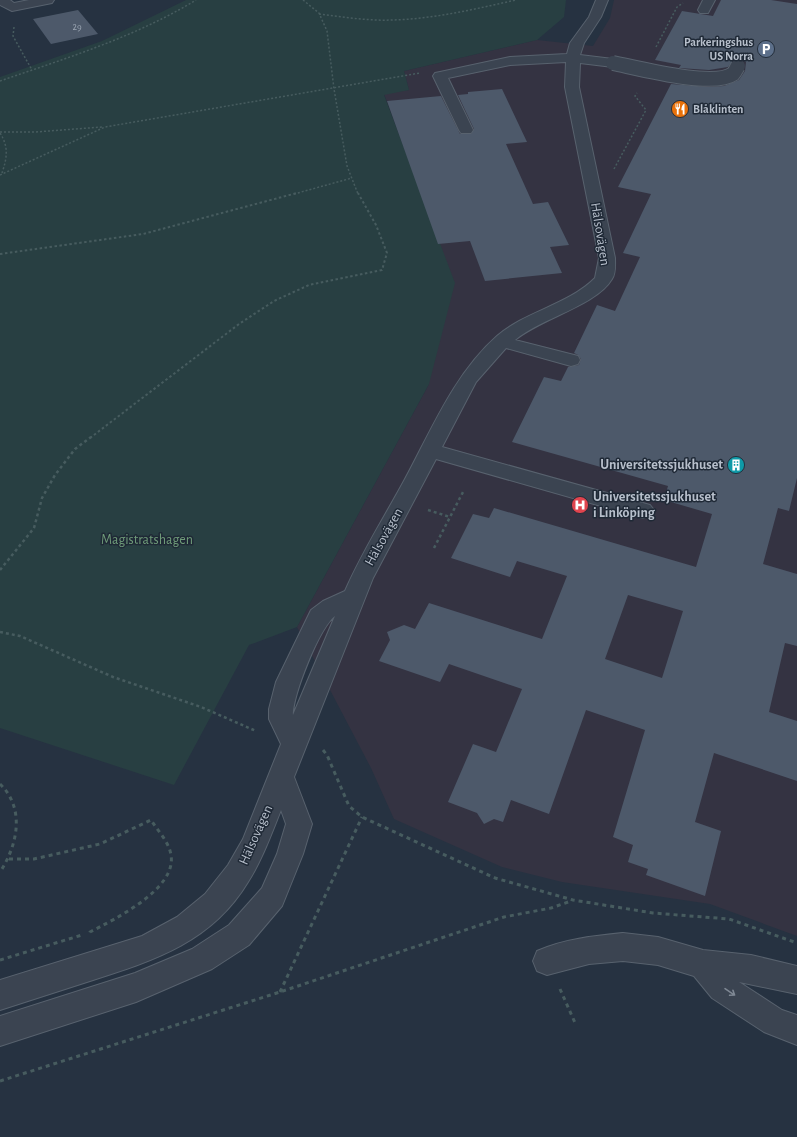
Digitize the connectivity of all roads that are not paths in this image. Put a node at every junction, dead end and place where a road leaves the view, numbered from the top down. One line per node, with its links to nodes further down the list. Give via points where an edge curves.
1 (1, 0): 2 (street, via 12,7)
2 (48, 0)
3 (602, 0): 4 (street, Hälsovägen, via 595,17 576,43)
4 (572, 58): 5 (street, bridge, via 704,78 722,77 732,73); 6 (street, via 510,61 440,76); 7 (street, Hälsovägen, via 572,87 607,258 607,270 602,282 590,292 526,324)
5 (738, 66)
6 (466, 130)
7 (503, 342): 8 (street); 9 (street, Hälsovägen, via 468,380)
8 (571, 360)
9 (430, 450): 10 (street); 11 (street, Hälsovägen, via 362,578)
10 (643, 510)
11 (281, 777): 15 (street, Hälsovägen, via 254,845 238,874 215,903 187,927 148,948); 16 (street, via 299,824 272,897 239,935 202,959 136,987)
12 (547, 961): 13 (street, via 589,950 623,947 658,951)
13 (703, 964): 14 (street, via 751,969); 17 (street, one-way to 17, via 722,988 774,1022)
14 (797, 980)
15 (0, 995)
16 (0, 1030)
17 (797, 1030)

